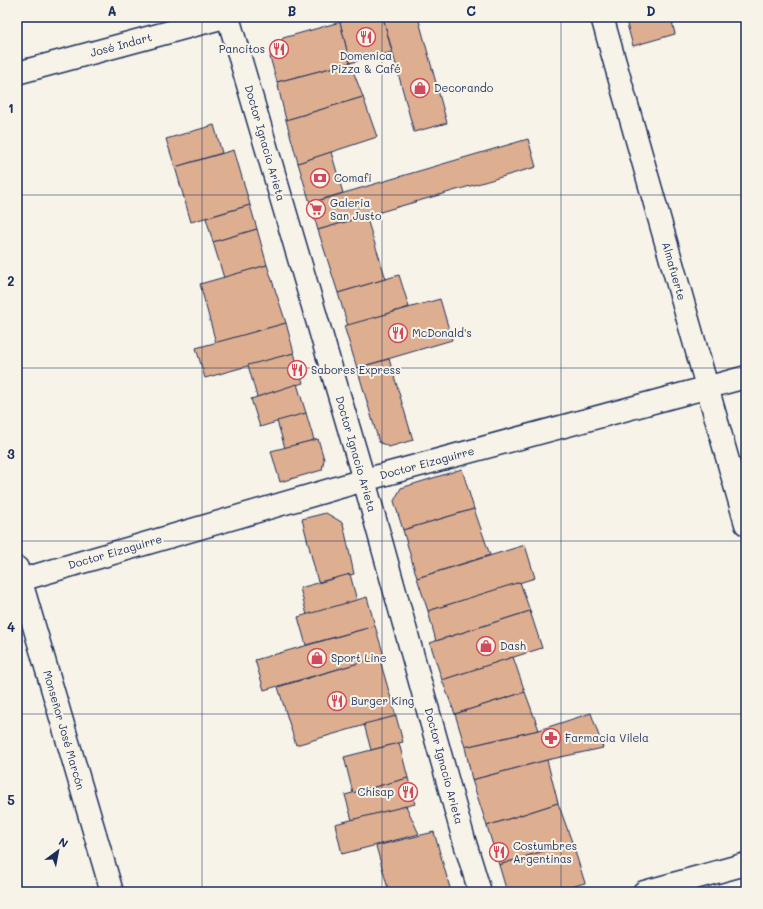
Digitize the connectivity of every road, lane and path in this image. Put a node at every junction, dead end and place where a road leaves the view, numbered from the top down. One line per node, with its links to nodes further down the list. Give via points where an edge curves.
1 (225, 17): 4 (street, José Indart)
2 (228, 17): 7 (street, Doctor Ignacio Arieta)
3 (602, 17): 6 (street, Almafuerte)
4 (17, 73)
5 (746, 377): 6 (street, Doctor Eizaguirre)
6 (708, 388): 7 (street, Doctor Eizaguirre); 8 (street, Almafuerte)
7 (364, 480): 9 (street, Doctor Eizaguirre); 12 (street, Doctor Ignacio Arieta)
8 (746, 524)
9 (18, 576): 11 (street, Monseñor José Marcón)
10 (746, 864): 13 (street)
11 (112, 892)
12 (480, 892)
13 (644, 892)

